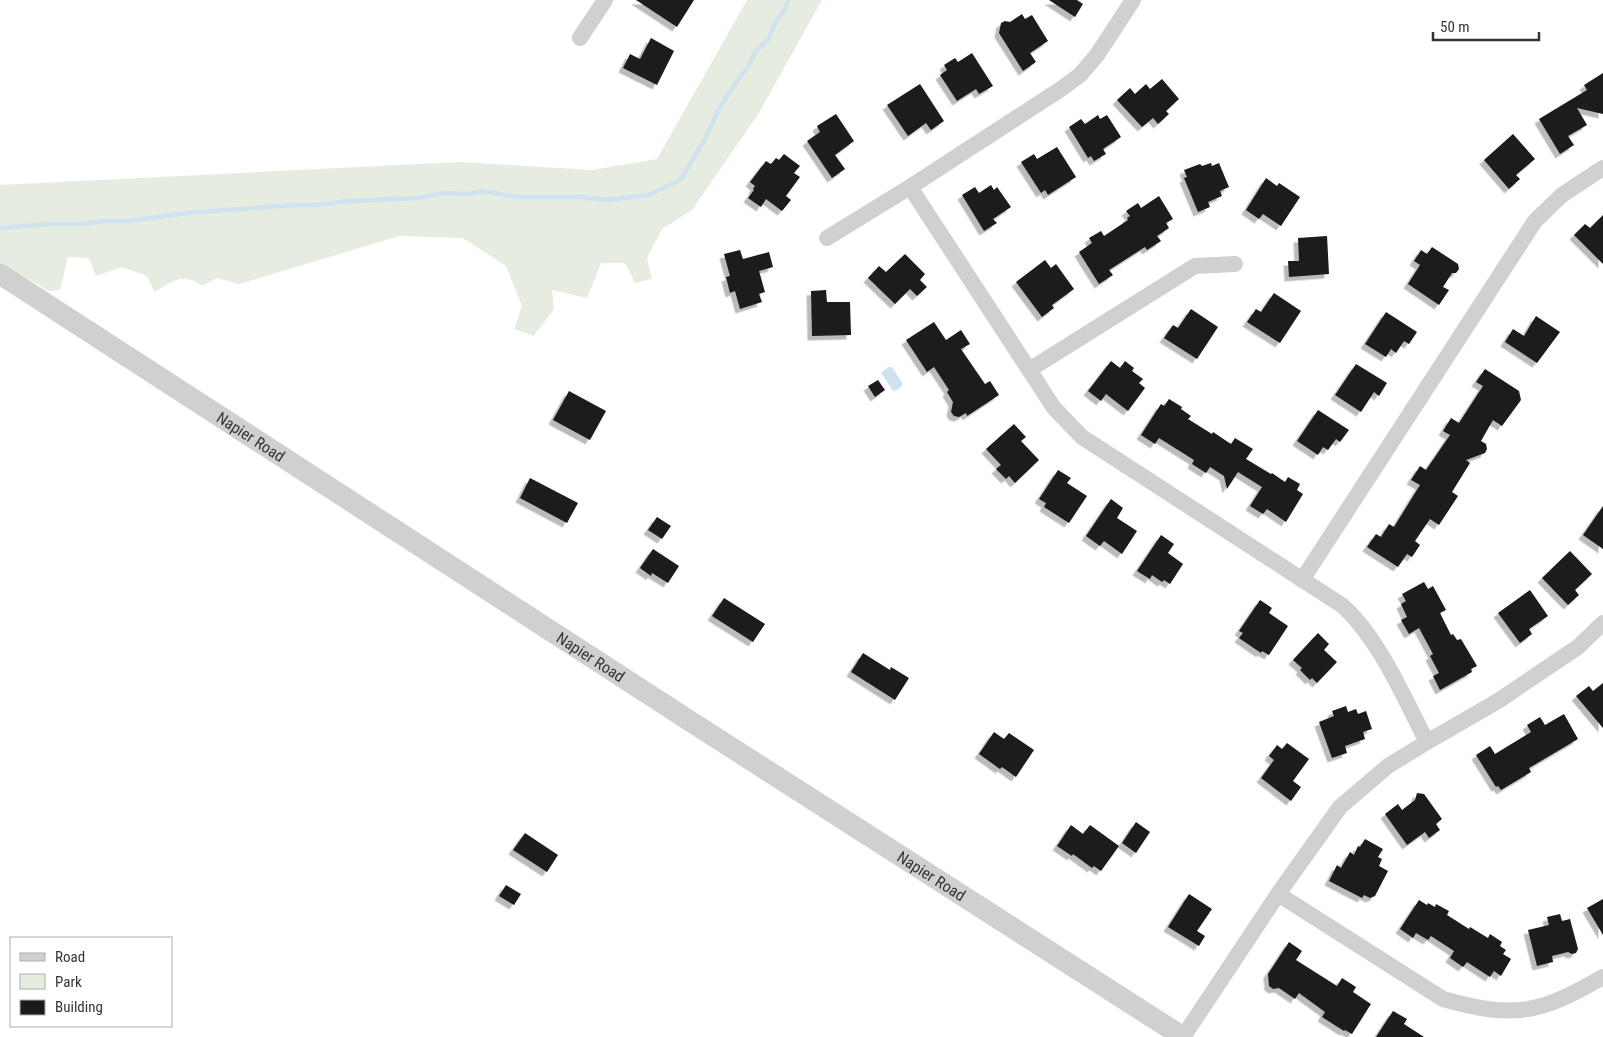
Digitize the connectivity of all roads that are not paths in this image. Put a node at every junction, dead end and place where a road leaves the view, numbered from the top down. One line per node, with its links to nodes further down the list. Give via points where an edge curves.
1 (605, 0): 3 (street)
2 (1133, 0): 5 (street, via 1097,55 1080,74)
3 (580, 38)
4 (1603, 168): 10 (street, via 1562,195 1535,221)
5 (910, 187): 6 (street); 9 (street)
6 (827, 238)
7 (1236, 264): 9 (street, via 1195,266)
8 (0, 274): 15 (street, Napier Road)
9 (1029, 370): 10 (street, via 1054,408 1082,437)
10 (1302, 580): 12 (street, via 1343,606 1361,624 1385,662)
11 (1603, 622): 12 (street, via 1578,647 1530,680)
12 (1426, 742): 13 (street, via 1388,766 1340,807)
13 (1278, 894): 14 (street, via 1443,999 1473,1008 1511,1012 1542,1006 1572,995); 15 (street)
14 (1603, 977)
15 (1183, 1037)

